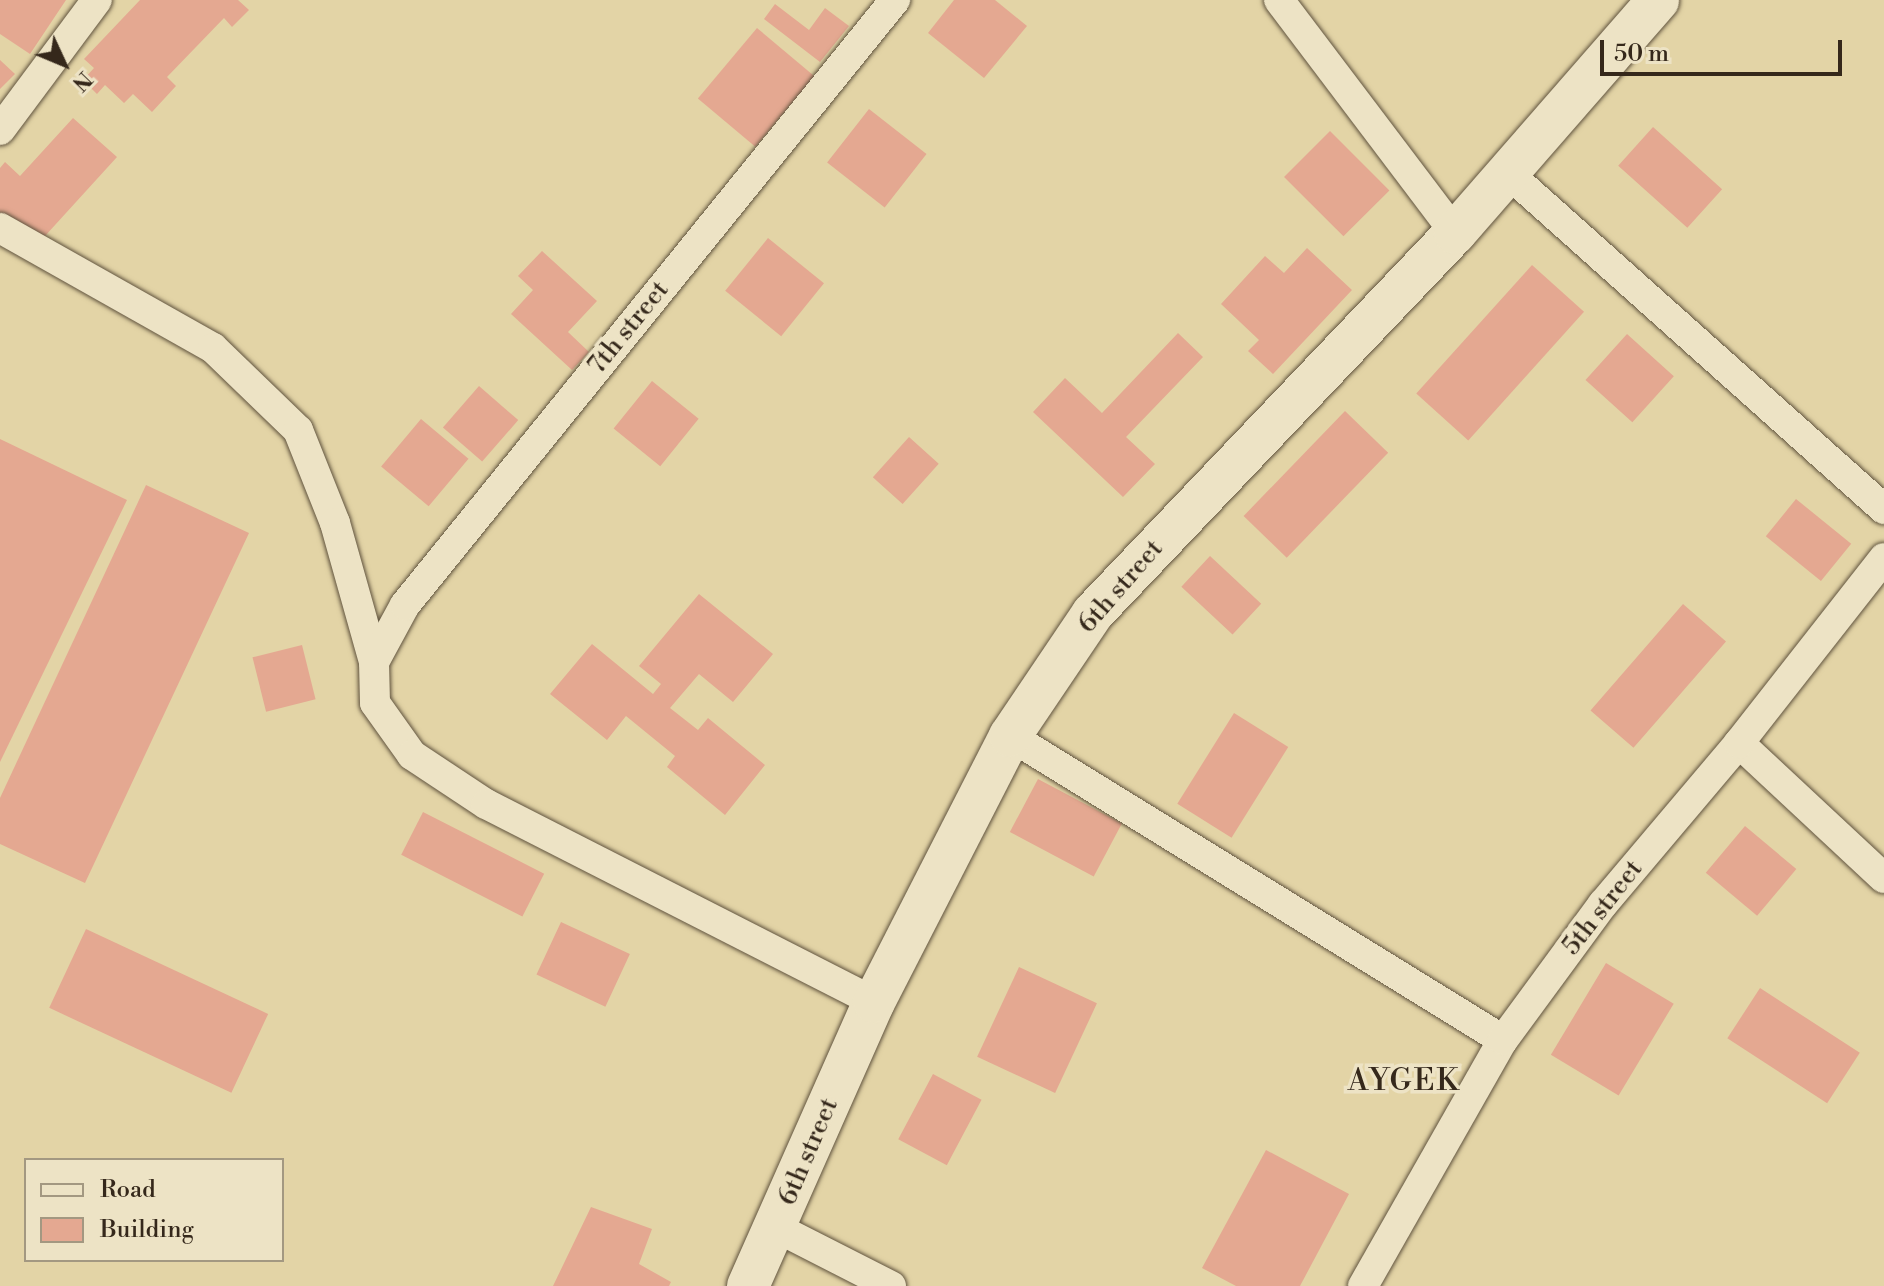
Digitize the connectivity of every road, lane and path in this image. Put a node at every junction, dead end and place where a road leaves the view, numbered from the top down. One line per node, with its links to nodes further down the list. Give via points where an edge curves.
1 (97, 0): 5 (street)
2 (895, 0): 11 (street, 7th street, via 405,605)
3 (1279, 0): 8 (street)
4 (1658, 0): 6 (main road, 6th street)
5 (0, 130)
6 (1509, 174): 8 (main road, 6th street); 9 (street)
7 (0, 228): 11 (street, via 213,348 298,430 335,523)
8 (1455, 233): 12 (main road, 6th street, via 1093,613)
9 (1884, 509)
10 (1884, 558): 13 (street, 5th street)
11 (374, 662): 15 (street, via 375,703 387,726 444,780)
12 (1010, 736): 15 (main road, 6th street); 16 (street)
13 (1739, 743): 14 (street); 16 (street, 5th street, via 1603,904)
14 (1884, 878)
15 (874, 1002): 17 (main road, 6th street)
16 (1503, 1040): 20 (street, 5th street)
17 (777, 1228): 18 (main road, 6th street); 19 (street)
18 (748, 1286)
19 (891, 1286)
20 (1363, 1286)

